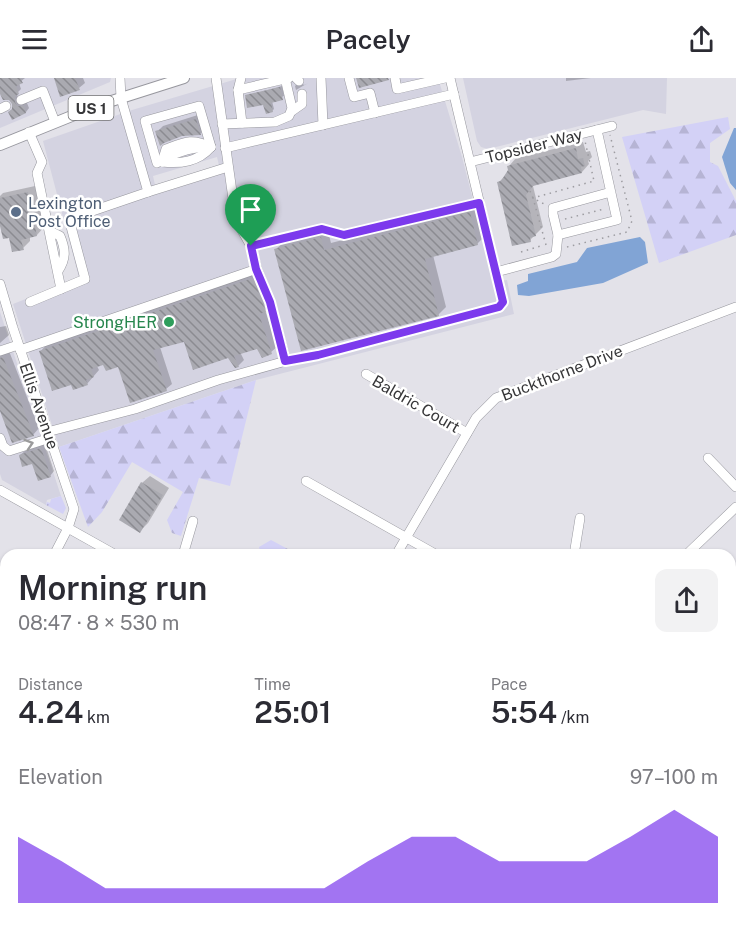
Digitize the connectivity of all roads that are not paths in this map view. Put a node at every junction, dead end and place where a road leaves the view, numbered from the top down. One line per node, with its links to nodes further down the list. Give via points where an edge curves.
1 (120, 78): 16 (street)
2 (184, 78): 16 (main road, US 1)
3 (216, 78): 25 (street)
4 (241, 78): 13 (street)
5 (321, 78): 26 (street)
6 (349, 78): 20 (street, via 354,97 370,93)
7 (395, 78): 12 (street, via 397,89)
8 (445, 78): 11 (street)
9 (450, 78): 15 (street)
10 (291, 79): 13 (street); 19 (street)
11 (425, 80): 12 (street)
12 (410, 86): 18 (street)
13 (238, 90): 24 (street)
14 (302, 94): 19 (street, via 302,104)
15 (454, 94): 18 (street); 35 (street)
16 (121, 98): 22 (main road, US 1); 27 (street)
17 (21, 100): 22 (street, via 43,91)
18 (414, 103): 20 (street)
19 (292, 111): 23 (street)
20 (375, 112): 26 (street)
21 (145, 121): 27 (street); 34 (street, via 199,106); 36 (street)
22 (55, 122): 30 (main road, US 1)
23 (275, 122): 24 (street); 31 (street)
24 (242, 123): 25 (street)
25 (222, 124): 33 (street)
26 (323, 125): 31 (street)
27 (129, 126): 38 (street)
28 (612, 126): 29 (street, Topsider Way)
29 (597, 130): 35 (street, Topsider Way); 40 (street)
30 (29, 132): 32 (main road, US 1); 43 (street, via 42,162 37,173)
31 (279, 135): 33 (street)
32 (0, 145)
33 (225, 146): 34 (street); 37 (street)
34 (211, 147): 36 (street); 36 (street, via 195,148)
35 (470, 162): 41 (street)
36 (160, 163): 38 (street)
37 (228, 166): 39 (street); 45 (street, via 236,220)
38 (141, 168): 39 (street)
39 (148, 192): 42 (street)
40 (611, 192): 44 (street, via 554,208); 44 (street, via 617,220)
41 (479, 203): 45 (street, via 344,235 322,229); 47 (street)
42 (69, 219): 43 (street); 49 (street, via 85,279)
43 (50, 227): 49 (street)
44 (558, 235): 47 (street, via 556,254 552,257)
45 (251, 246): 46 (street)
46 (256, 269): 53 (street); 55 (street, via 270,302)
47 (496, 272): 55 (street, via 503,302 499,307)
48 (0, 285): 51 (street, Ellis Avenue)
49 (61, 289): 50 (street)
50 (30, 302)
51 (3, 307): 53 (street, Ellis Avenue)
52 (736, 307): 57 (street, Buckthorne Drive, via 504,394 481,411)
53 (19, 347): 54 (street); 58 (street, Ellis Avenue)
54 (0, 351)
55 (285, 361): 58 (street)
56 (366, 374): 57 (street, Baldric Court)
57 (467, 433): 68 (street, Buckthorne Drive)
58 (49, 435): 59 (street, one-way to 58, via 9,451); 67 (street, Ellis Avenue, via 74,509)
59 (0, 438)
60 (708, 458): 62 (street)
61 (306, 481): 68 (street)
62 (736, 487)
63 (0, 490): 67 (street)
64 (736, 507): 75 (street)
65 (580, 518): 74 (street)
66 (193, 521): 71 (street)
67 (68, 528): 69 (street); 70 (street)
68 (406, 538): 72 (street, Buckthorne Drive); 73 (street)
69 (57, 549)
70 (105, 549)
71 (185, 549)
72 (400, 549)
73 (426, 549)
74 (575, 549)
75 (692, 549)

